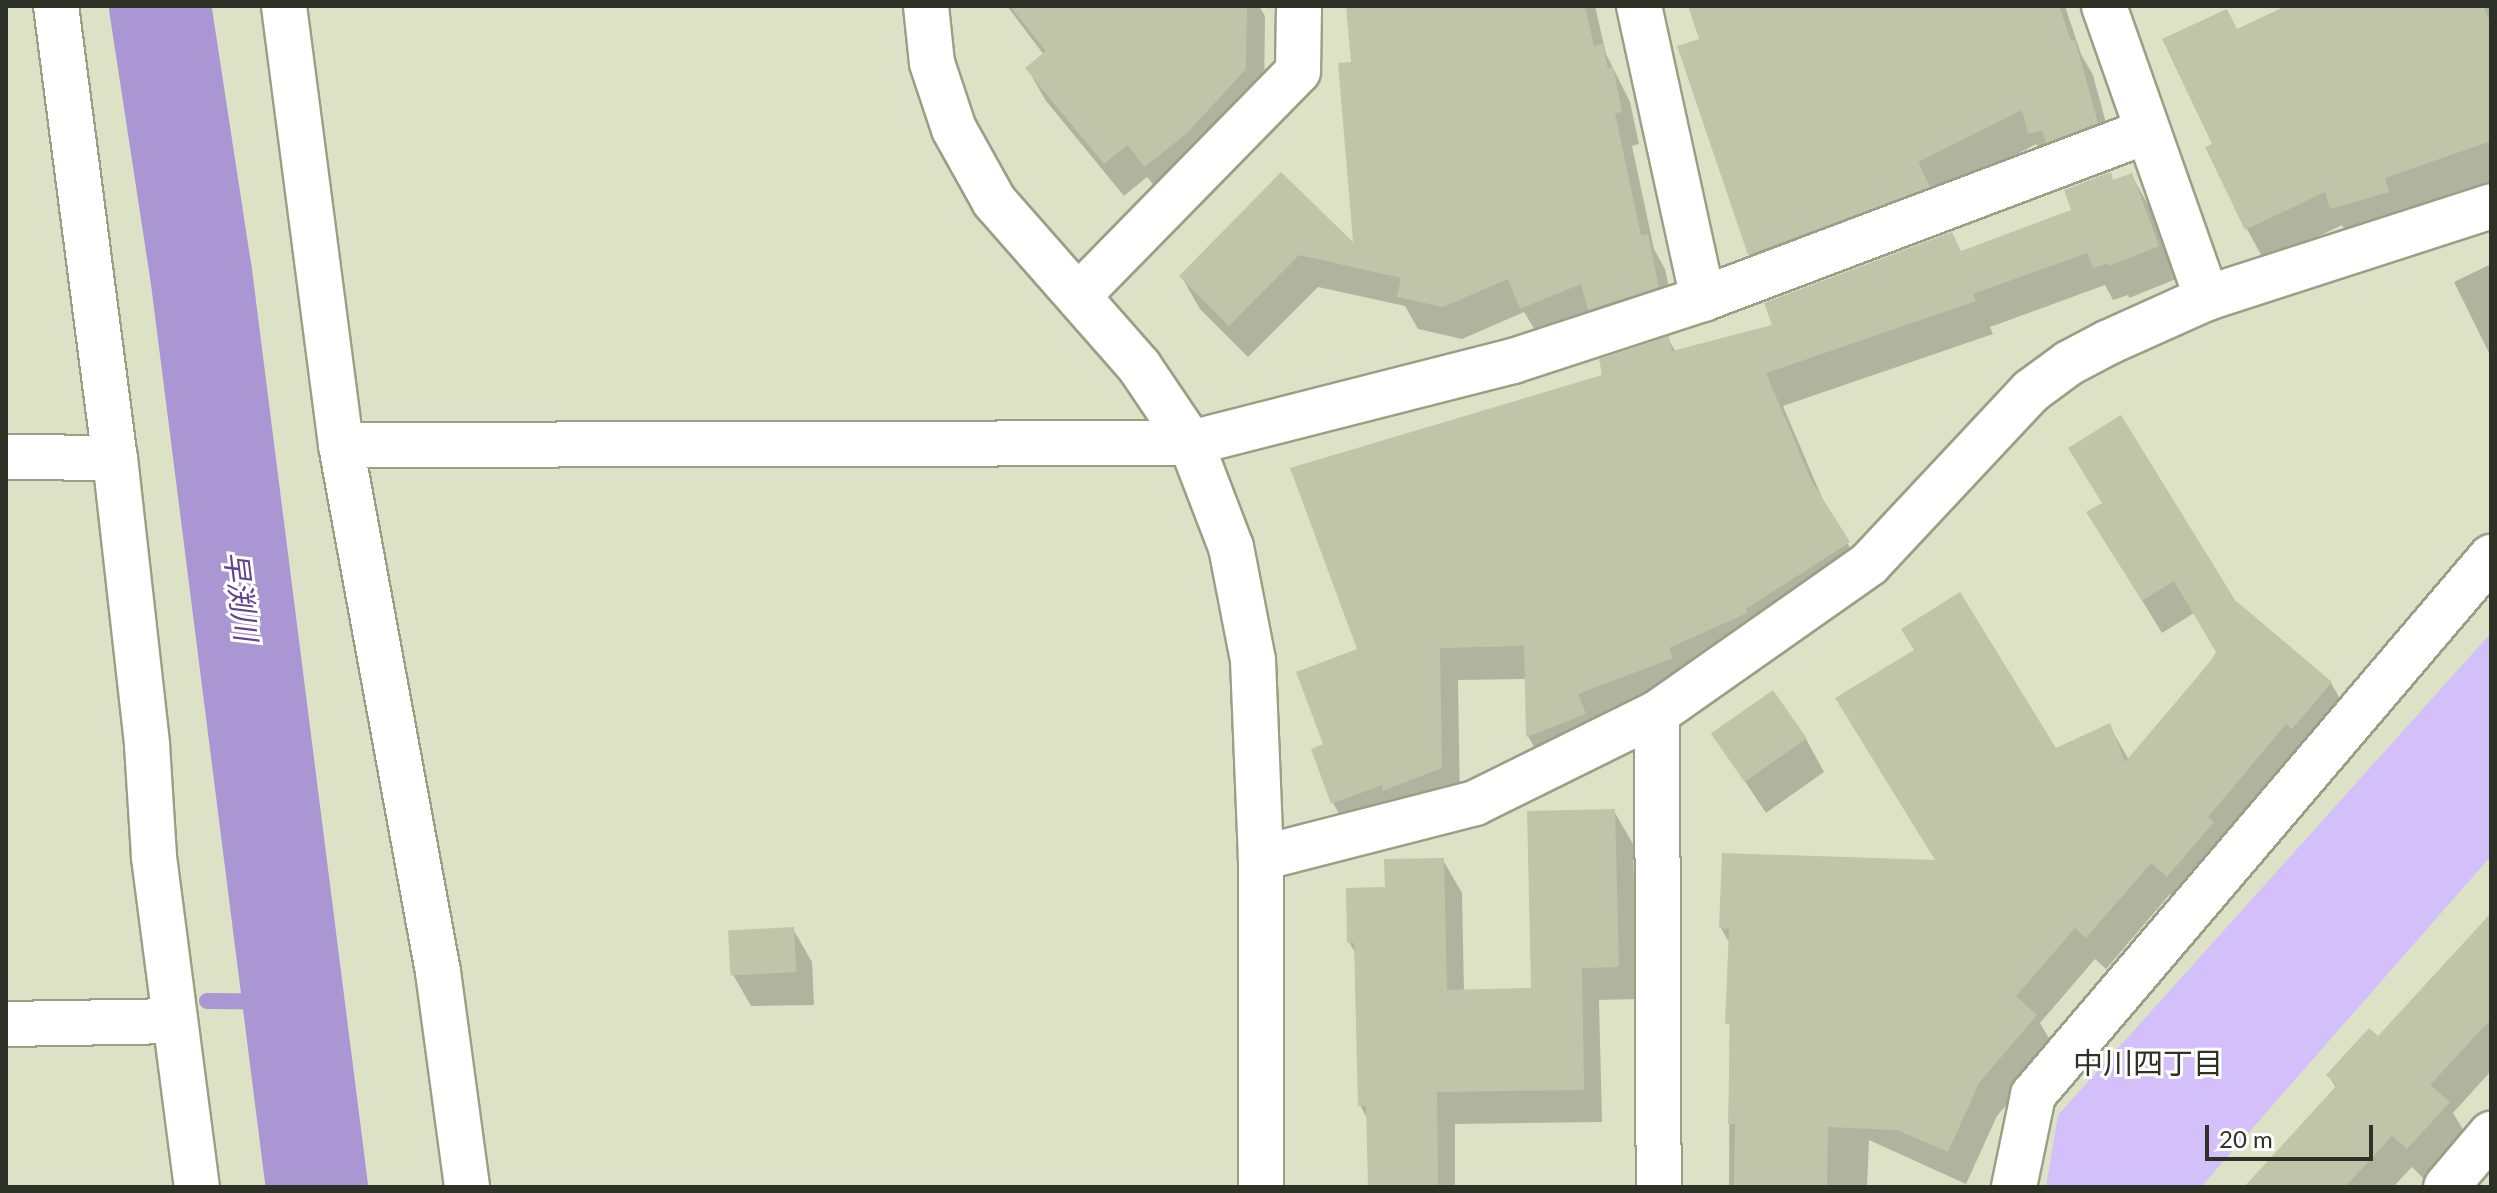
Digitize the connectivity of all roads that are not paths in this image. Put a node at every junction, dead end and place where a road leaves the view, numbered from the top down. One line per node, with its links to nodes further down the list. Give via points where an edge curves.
1 (56, 6): 15 (street)
2 (284, 6): 13 (street)
3 (926, 6): 9 (street, via 932,63 954,129 994,201)
4 (1299, 6): 9 (street, via 1298,71)
5 (1639, 6): 11 (street)
6 (2116, 11): 7 (street)
7 (2146, 132): 10 (street); 11 (street)
8 (2491, 206): 10 (street)
9 (1079, 295): 12 (street, via 1139,366)
10 (2207, 298): 17 (street, via 2069,363 2031,391 1869,564)
11 (1703, 299): 12 (street, via 1513,361)
12 (1191, 443): 13 (street); 18 (street, via 1231,547 1244,602 1253,660)
13 (341, 445): 23 (street, via 438,972)
14 (6, 457): 15 (street)
15 (115, 458): 19 (street)
16 (2491, 557): 26 (street, via 2033,1095)
17 (1657, 713): 18 (street, via 1475,803); 25 (street)
18 (1261, 858): 24 (street)
19 (175, 1021): 20 (street); 22 (street)
20 (6, 1024)
21 (2491, 1134): 27 (street)
22 (197, 1187)
23 (467, 1187)
24 (1261, 1187)
25 (1659, 1187)
26 (2014, 1187)
27 (2446, 1187)

